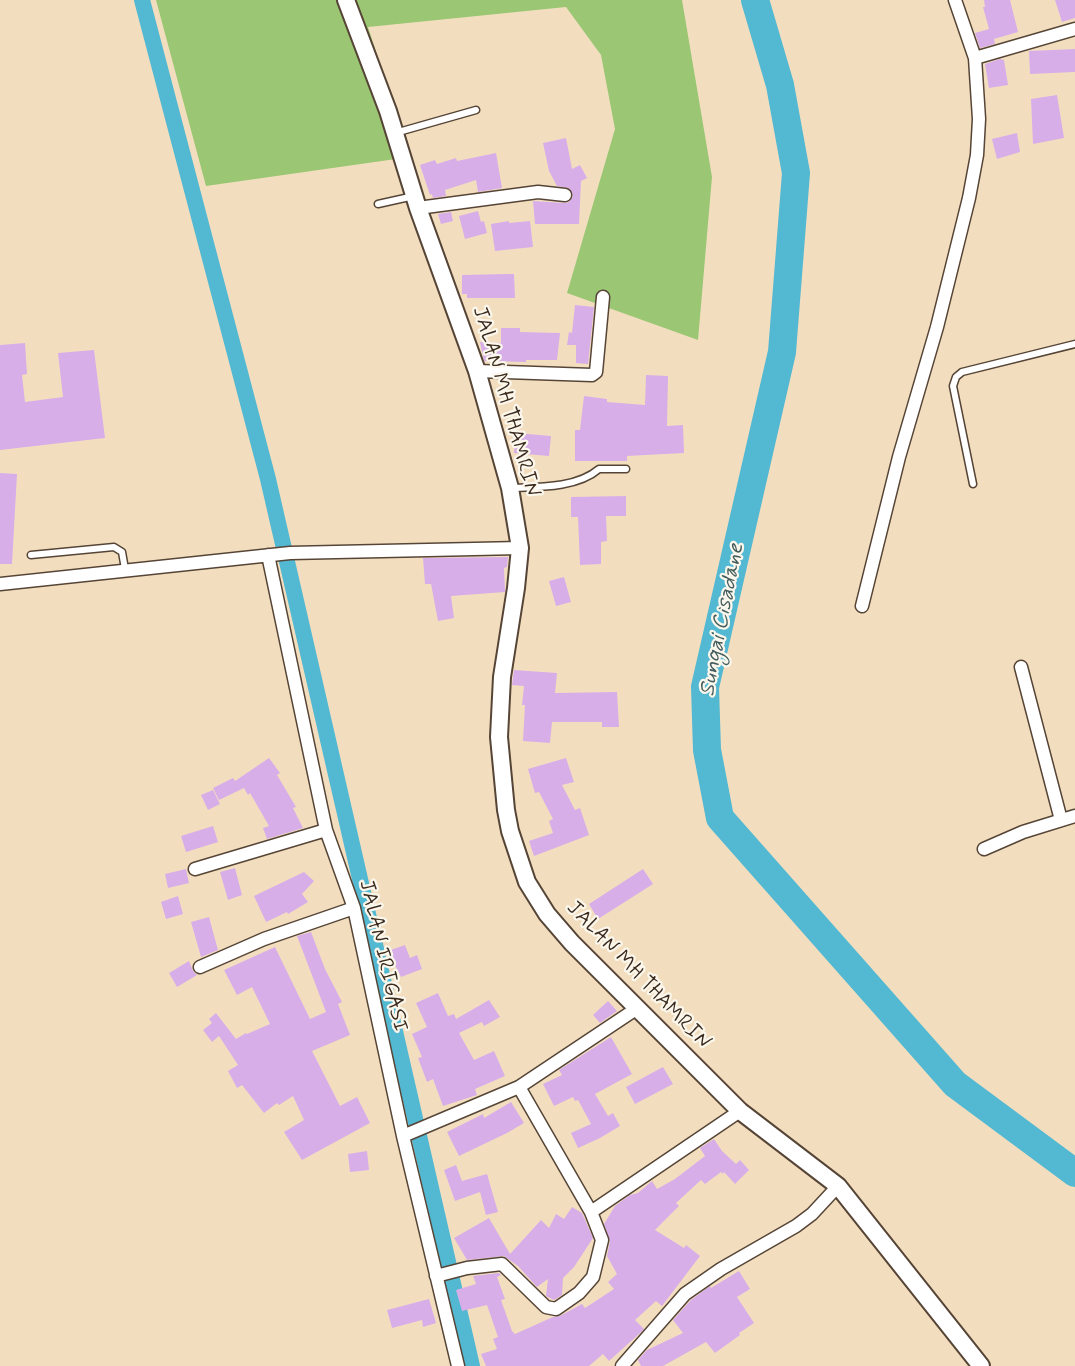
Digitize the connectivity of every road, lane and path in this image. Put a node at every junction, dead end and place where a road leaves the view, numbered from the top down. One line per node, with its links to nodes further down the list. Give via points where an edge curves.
1 (346, 0): 6 (street, JALAN MH THAMRIN)
2 (955, 0): 4 (street)
3 (1075, 29): 4 (street)
4 (975, 58): 21 (street, via 979,119 969,198)
5 (476, 110): 6 (lane)
6 (394, 133): 8 (street, JALAN MH THAMRIN)
7 (565, 195): 8 (street, via 537,192)
8 (417, 202): 9 (lane); 12 (street, JALAN MH THAMRIN)
9 (378, 204)
10 (603, 297): 12 (street, via 596,372 591,375)
11 (1075, 344): 14 (lane, via 962,372 956,377 953,386)
12 (477, 370): 15 (street, JALAN MH THAMRIN)
13 (626, 469): 15 (lane, via 599,469 558,484)
14 (973, 484)
15 (510, 488): 16 (street, JALAN MH THAMRIN)
16 (520, 548): 18 (street); 30 (street, JALAN MH THAMRIN, via 502,677 499,737 510,831 527,882 546,914)
17 (31, 555): 19 (lane, via 114,548 122,552)
18 (271, 555): 19 (street); 25 (street, JALAN IRIGASI)
19 (126, 569): 20 (street)
20 (0, 584)
21 (862, 606)
22 (1021, 667): 24 (street)
23 (1075, 816): 24 (street)
24 (1061, 819): 26 (street)
25 (326, 830): 27 (street); 28 (street, JALAN IRIGASI)
26 (984, 849)
27 (195, 870)
28 (354, 908): 29 (street, via 264,939); 33 (street, JALAN IRIGASI)
29 (200, 967)
30 (636, 1009): 31 (street); 32 (street, JALAN MH THAMRIN)
31 (519, 1087): 33 (street); 35 (street)
32 (740, 1111): 34 (street, JALAN MH THAMRIN); 35 (street)
33 (405, 1135): 36 (street, JALAN IRIGASI)
34 (837, 1186): 38 (street, via 796,1226 685,1294); 39 (street, JALAN MH THAMRIN)
35 (591, 1212): 36 (street, via 602,1240 593,1277 556,1309 546,1307 502,1264)
36 (440, 1275): 37 (street, JALAN IRIGASI)
37 (458, 1366)
38 (622, 1366)
39 (981, 1366)

